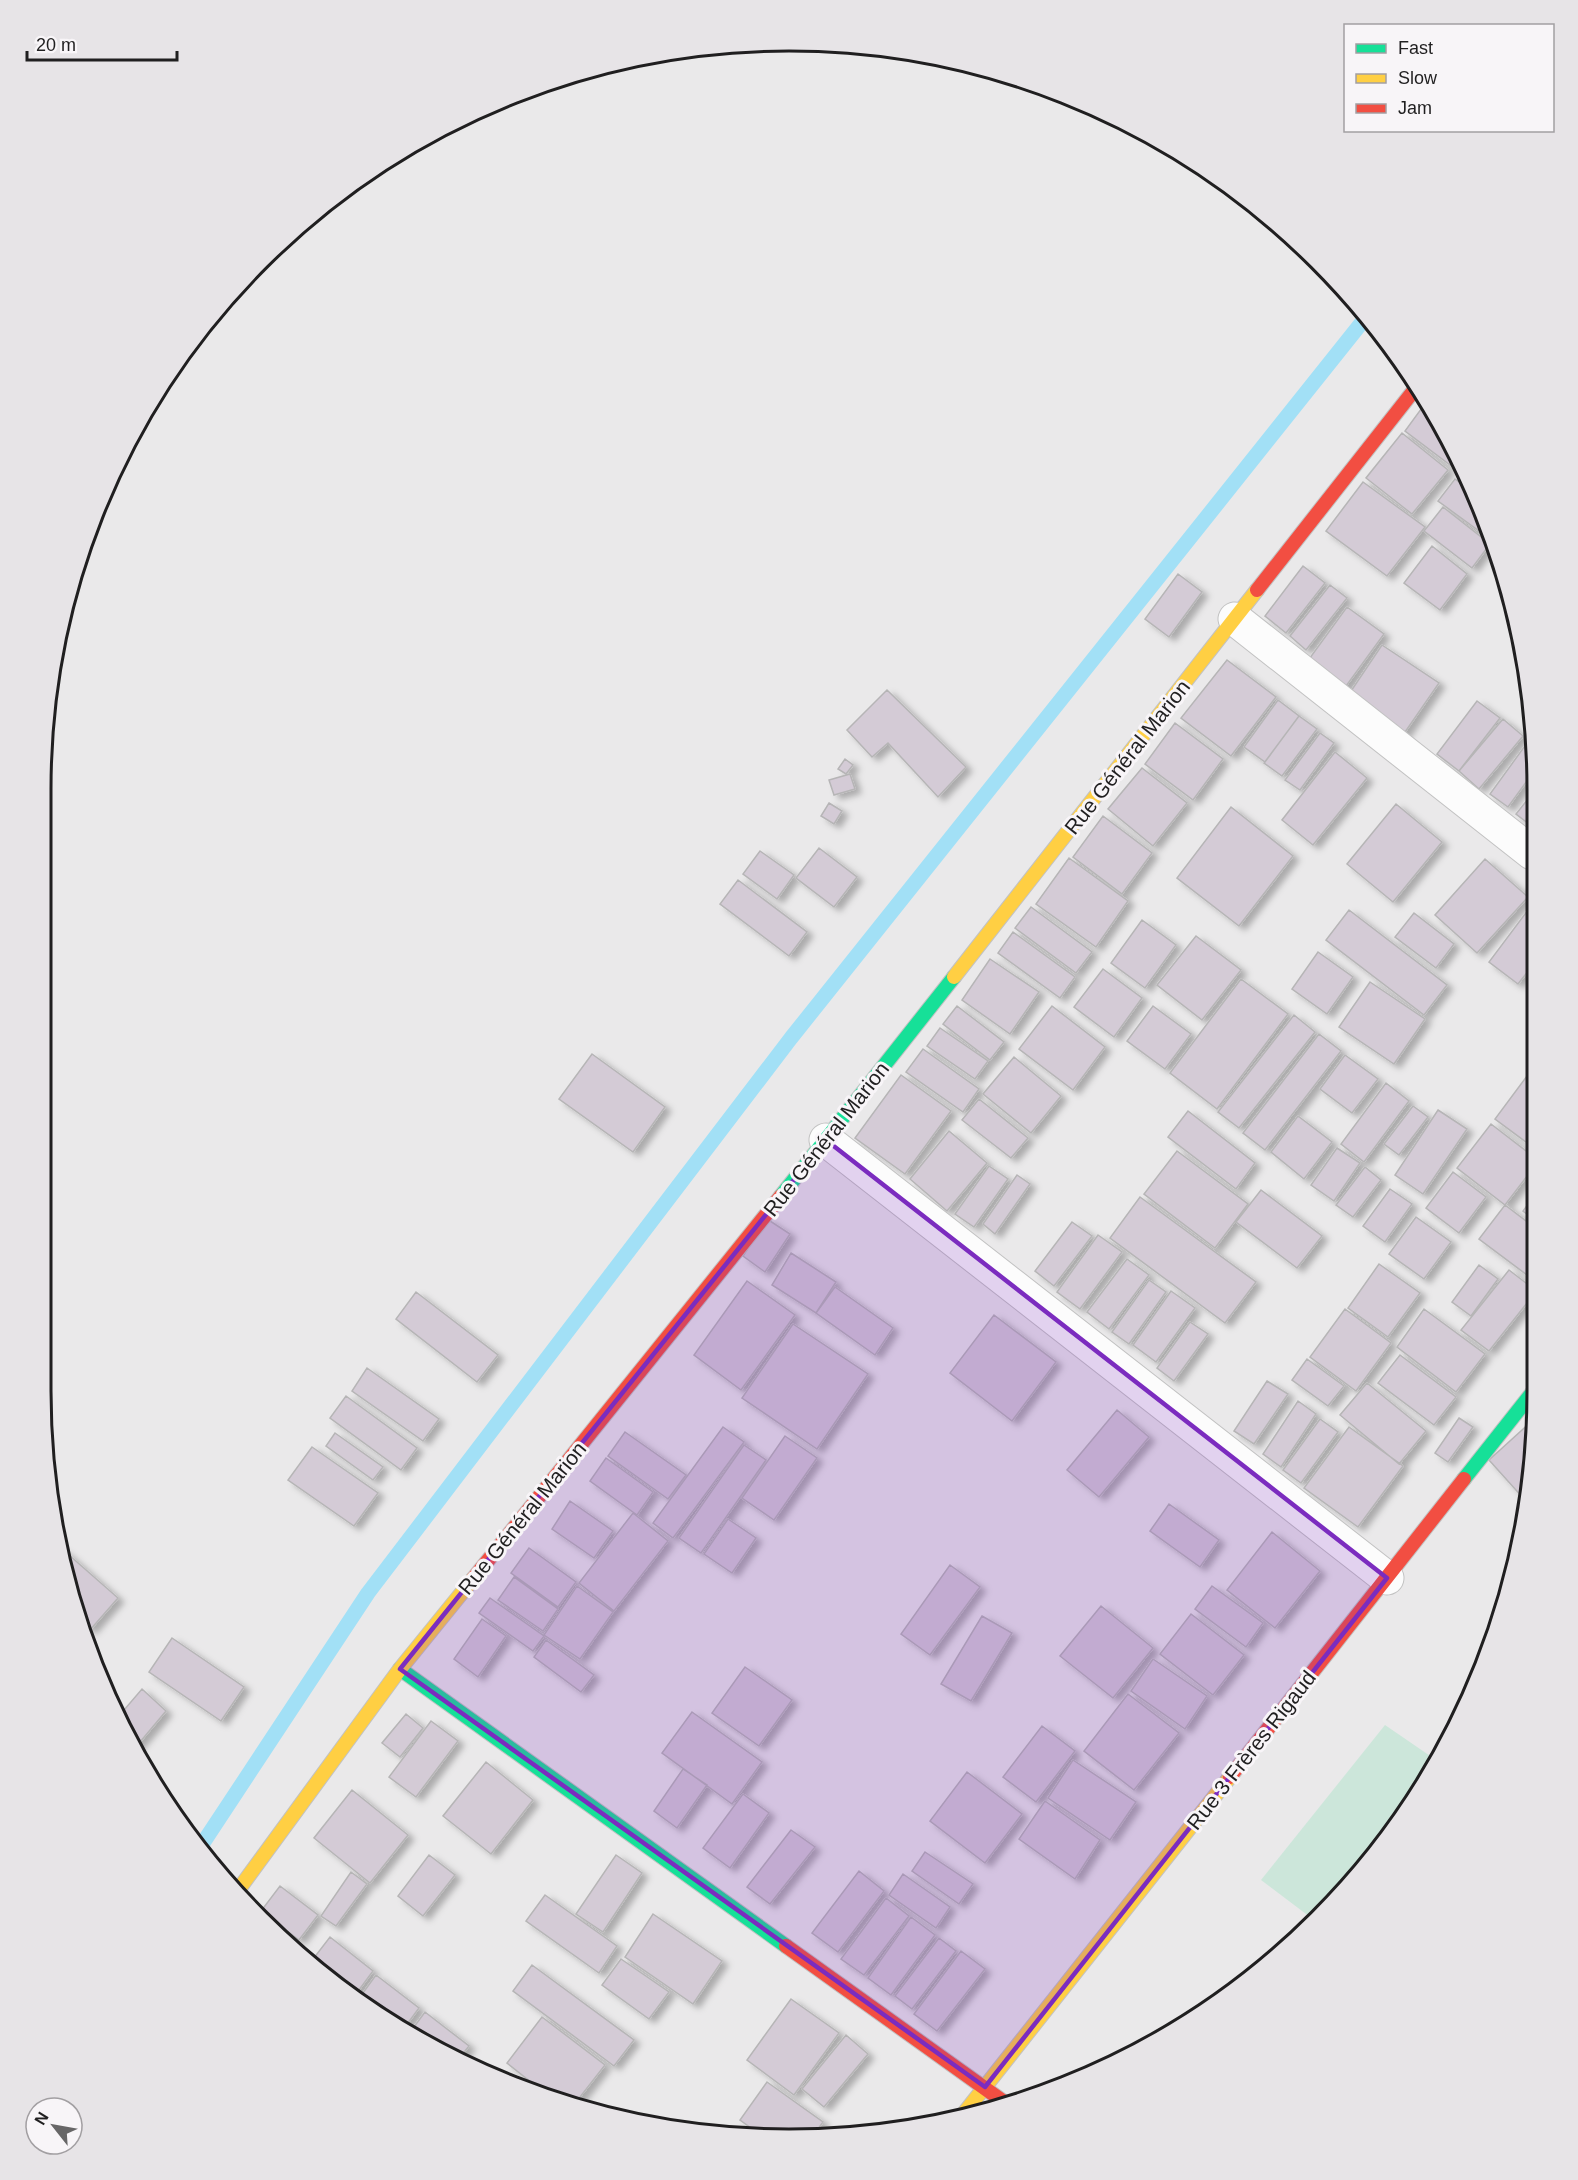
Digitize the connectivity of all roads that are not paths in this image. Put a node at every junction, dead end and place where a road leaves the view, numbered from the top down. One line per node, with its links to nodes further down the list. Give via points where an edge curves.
1 (1412, 393): 2 (street, Rue Général Marion)
2 (1235, 619): 3 (street); 4 (street, Rue Général Marion)
3 (1527, 849)
4 (826, 1140): 6 (street); 7 (street, Rue Général Marion)
5 (1527, 1400): 6 (street, Rue 3 Frères Rigaud)
6 (1387, 1578): 9 (street, Rue 3 Frères Rigaud)
7 (400, 1669): 8 (street, Rue Général Marion); 9 (street)
8 (241, 1886)
9 (985, 2087): 10 (street); 11 (street, Rue 3 Frères Rigaud)
10 (999, 2098)
11 (969, 2106)

